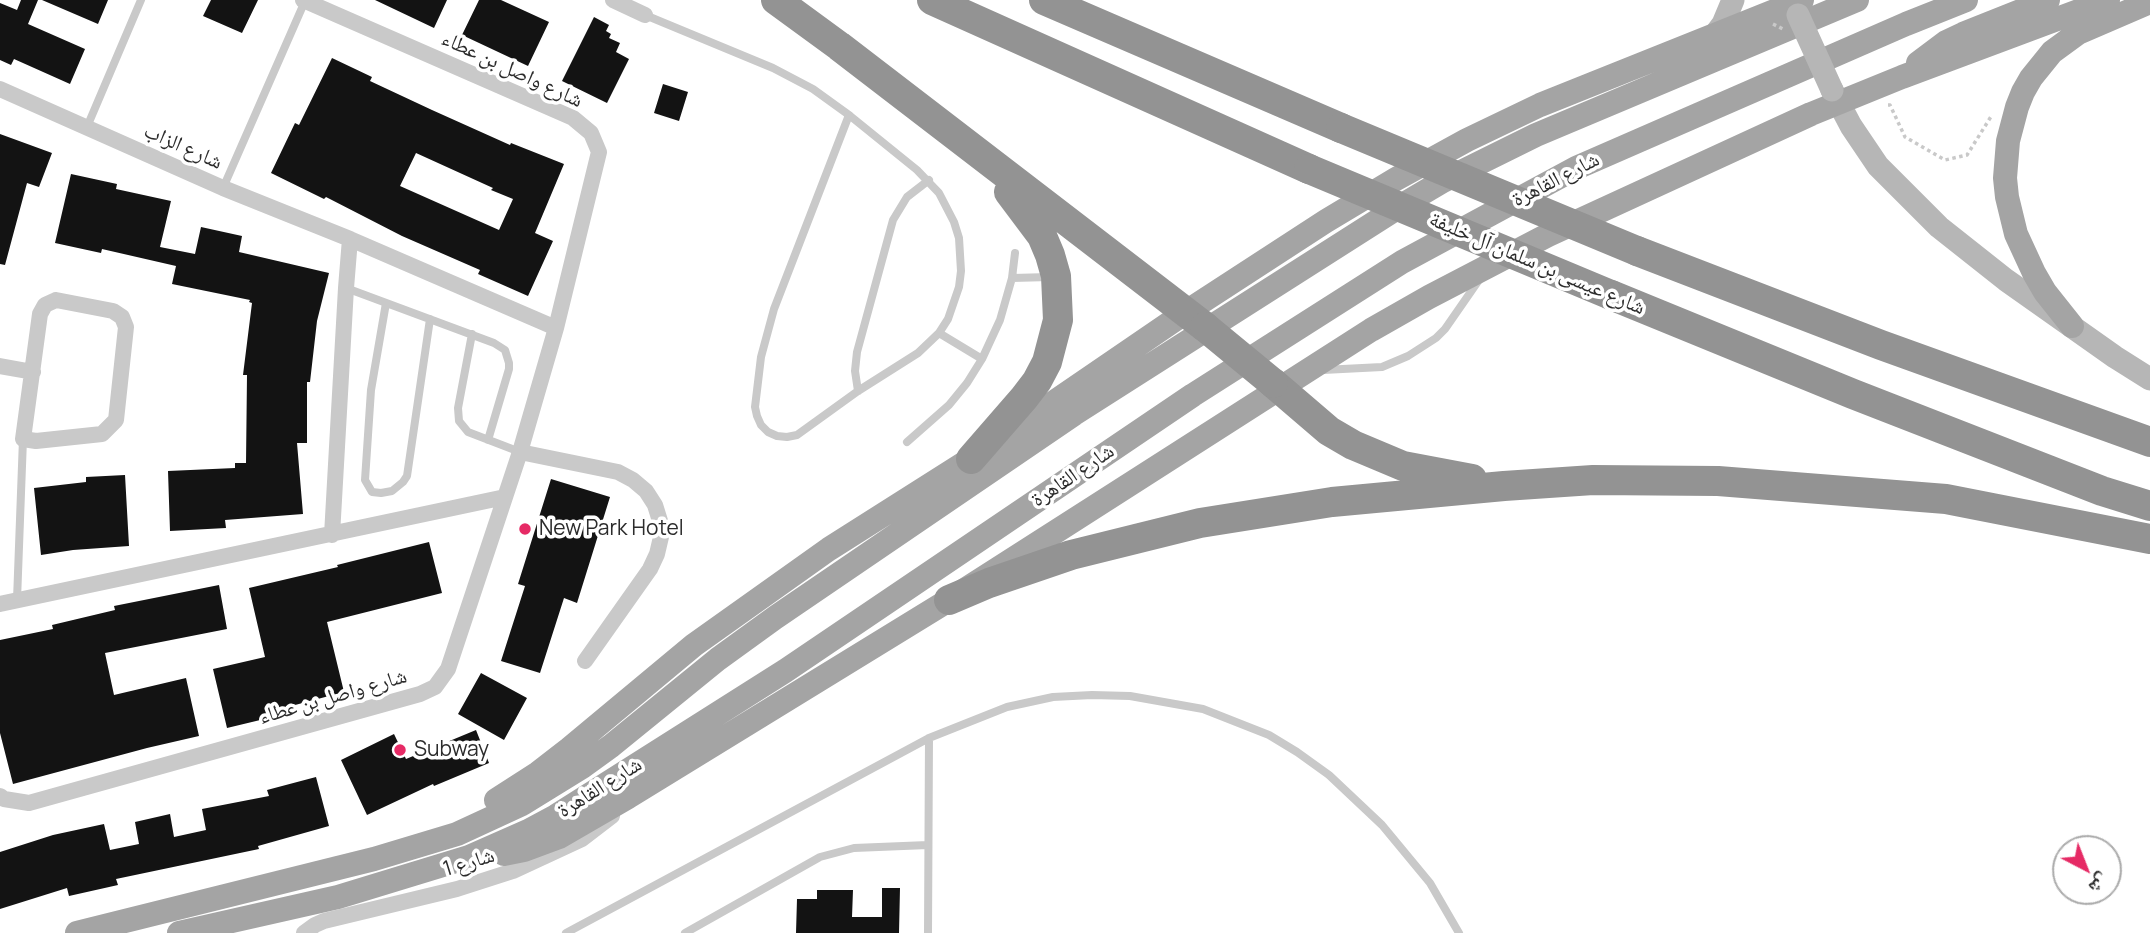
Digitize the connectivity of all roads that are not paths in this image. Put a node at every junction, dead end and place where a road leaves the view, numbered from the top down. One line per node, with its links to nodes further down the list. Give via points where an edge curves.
1 (141, 0): 20 (lane)
2 (304, 0): 23 (lane); 34 (street, شارع واصل بن عطاء, via 573,118 591,133 599,152)
3 (613, 0): 14 (street)
4 (776, 0): 21 (highway)
5 (932, 0): 52 (highway, شارع عيسى بن سلمان آل خليفة, bridge, via 1309,169 1611,295 1890,409)
6 (1044, 0): 47 (highway, bridge, via 1637,251)
7 (1733, 0): 15 (main road)
8 (1857, 0): 64 (main road, شارع القاهرة, via 1536,135 1432,187 1074,414 776,617 553,786 457,834)
9 (1966, 0): 63 (main road, شارع القاهرة, via 1576,168 1402,262 1194,395 785,671 556,816)
10 (2048, 0): 16 (main road, via 1946,42)
11 (2108, 0): 16 (main road)
12 (2150, 2): 33 (main road, via 2078,33 2052,52 2031,78 2012,122 2006,159 2010,216 2034,273)
13 (1796, 5): 15 (main road, شارع القاهرة); 18 (main road, bridge)
14 (645, 15): 19 (lane, via 773,68)
15 (1713, 36): 32 (main road, شارع القاهرة, via 1540,105 1396,179 1326,221)
16 (1902, 78): 18 (main road)
17 (0, 89): 20 (street, شارع الزاب)
18 (1835, 96): 26 (main road); 33 (main road, via 1878,166 1923,213 1972,255)
19 (849, 115): 22 (lane); 43 (lane, via 770,321 755,407 768,432 787,437 797,435)
20 (87, 127): 23 (street, شارع الزاب)
21 (980, 156): 27 (highway, via 1029,217); 32 (highway)
22 (929, 180): 35 (lane, via 954,222 961,254 954,303); 43 (lane, via 907,197 893,220 857,352)
23 (223, 188): 24 (street, شارع الزاب)
24 (350, 239): 29 (street); 34 (street, شارع الزاب)
25 (1015, 254): 28 (lane)
26 (1488, 266): 39 (main road); 39 (lane, via 1445,329 1408,356 1382,367)
27 (1056, 276): 28 (lane); 49 (highway, via 1058,320 1047,362 1024,398)
28 (1012, 278): 37 (lane)
29 (346, 288): 30 (lane); 53 (street)
30 (386, 303): 31 (lane); 31 (lane, via 371,390 365,480 372,492 392,491 407,476)
31 (430, 319): 36 (lane)
32 (1196, 320): 42 (highway, bridge); 49 (main road, شارع القاهرة)
33 (2072, 326): 41 (main road)
34 (556, 328): 48 (street, شارع واصل بن عطاء)
35 (939, 333): 37 (lane); 43 (lane, via 907,361)
36 (471, 334): 45 (lane, via 457,415 468,432); 45 (lane, via 500,346 508,356)
37 (982, 359): 46 (lane, via 949,405)
38 (0, 366): 40 (street)
39 (1309, 370): 42 (main road)
40 (33, 372): 44 (street); 44 (street, via 45,306 57,300 113,311 122,317 126,327 116,420 103,434)
41 (2150, 379)
42 (1276, 386): 50 (highway, via 1329,431 1378,457); 56 (main road)
43 (858, 391)
44 (23, 439): 55 (lane)
45 (488, 440): 48 (lane)
46 (907, 442)
47 (2150, 442)
48 (520, 452): 51 (street, شارع واصل بن عطاء); 58 (street, via 618,472 646,491 660,521 661,537 650,569)
49 (971, 459): 64 (main road, شارع القاهرة, via 829,548 694,645 538,773 472,814)
50 (1504, 486): 54 (highway, via 1635,479 1776,485 1945,499); 56 (highway, via 1332,502 1200,523 1071,555)
51 (505, 497): 53 (street); 60 (street, شارع واصل بن عطاء, via 448,669 435,687 29,803)
52 (2150, 506)
53 (332, 535): 55 (street)
54 (2150, 539)
55 (17, 600): 57 (street)
56 (949, 600): 61 (main road)
57 (0, 604)
58 (585, 661)
59 (929, 738): 62 (lane); 68 (lane); 71 (lane, via 1007,707 1053,697 1130,696 1203,709 1269,735 1329,775 1382,825 1430,883)
60 (0, 796)
61 (628, 796): 63 (main road, via 542,845); 67 (street, شارع 1, via 596,830 530,864 467,887 324,921)
62 (928, 845): 69 (lane, via 864,846 820,858); 70 (lane)
63 (469, 857): 66 (main road, شارع القاهرة, via 338,897)
64 (374, 859): 65 (main road, شارع القاهرة)
65 (76, 933)
66 (180, 933)
67 (304, 933)
68 (566, 933)
69 (685, 933)
70 (928, 933)
71 (1459, 933)

